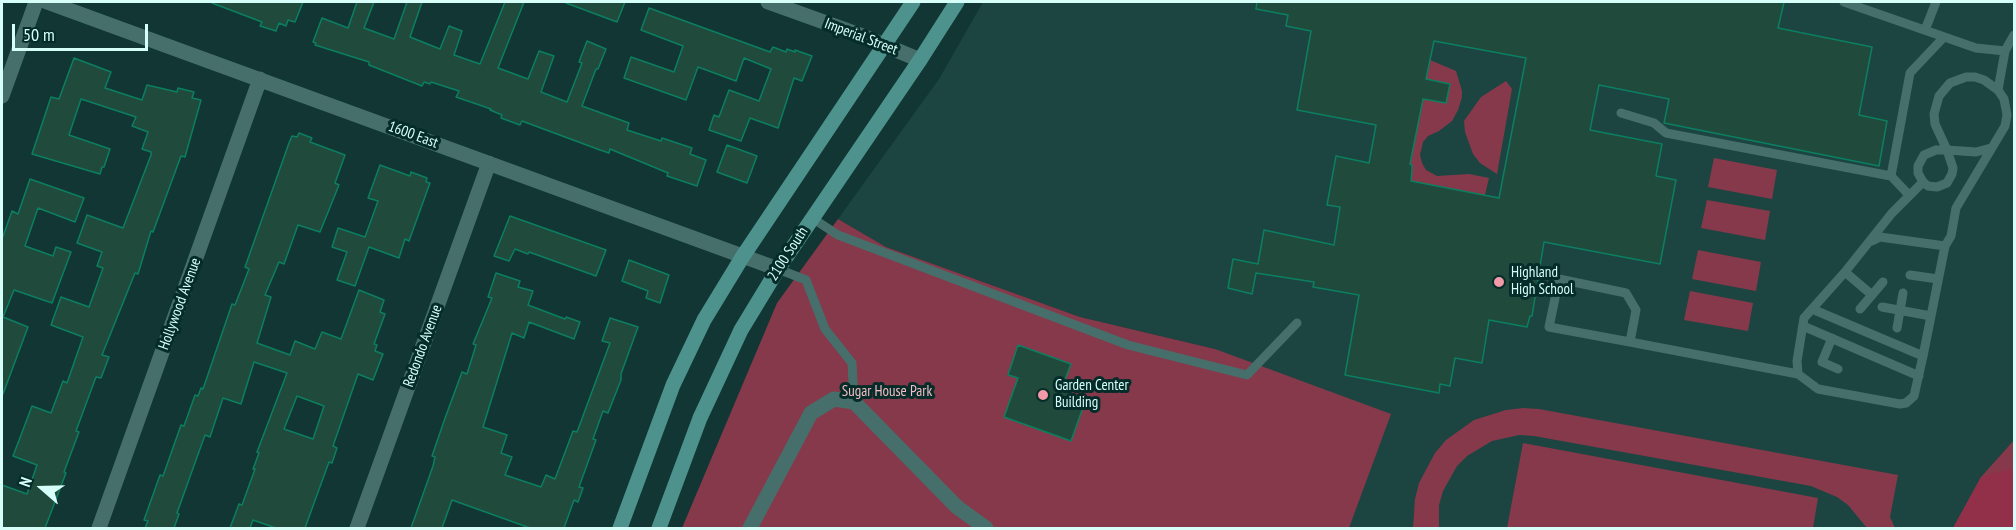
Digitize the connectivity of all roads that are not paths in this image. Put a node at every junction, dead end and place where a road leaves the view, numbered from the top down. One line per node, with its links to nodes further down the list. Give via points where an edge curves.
1 (36, 2): 16 (street)
2 (46, 2): 14 (street, 1600 East)
3 (768, 2): 11 (street, Imperial Street)
4 (913, 2): 11 (main road)
5 (957, 2): 13 (main road, 2100 South)
6 (1844, 2): 8 (lane)
7 (1936, 2): 8 (lane)
8 (1925, 30): 10 (lane)
9 (2014, 35): 12 (lane)
10 (1944, 37): 12 (lane, via 1976,48); 21 (lane, via 1910,73)
11 (885, 45): 13 (street, Imperial Street); 27 (main road)
12 (2005, 51): 15 (lane)
13 (920, 60): 24 (main road, 2100 South)
14 (260, 79): 20 (street, 1600 East); 50 (street, Hollywood Avenue)
15 (1998, 90): 18 (lane, via 2007,115 2005,126); 19 (lane, via 1975,77 1958,80 1944,89 1934,114)
16 (2, 96)
17 (1621, 113): 21 (lane, via 1654,123 1666,133)
18 (1991, 147): 19 (lane, via 1976,152); 26 (lane, via 1960,199)
19 (1947, 150): 22 (lane, via 1924,155 1918,166); 22 (lane, via 1953,168 1947,183 1937,187)
20 (489, 163): 27 (street, 1600 East); 51 (street, Redondo Avenue)
21 (1891, 176): 23 (lane)
22 (1923, 182): 23 (lane)
23 (1909, 195): 25 (lane)
24 (812, 218): 28 (main road, 2100 South); 40 (lane, via 838,235 1128,345 1247,375)
25 (1868, 244): 26 (lane, via 1880,237); 29 (lane)
26 (1945, 246): 31 (lane)
27 (742, 256): 28 (street, 1600 East); 52 (main road, via 688,351)
28 (778, 269): 49 (lane, via 807,280 825,329 852,363); 53 (main road, 2100 South, via 741,330 713,388)
29 (1845, 272): 34 (lane); 36 (lane)
30 (1910, 275): 31 (lane)
31 (1938, 279): 39 (lane)
32 (1883, 282): 34 (lane)
33 (1903, 293): 38 (lane)
34 (1872, 295): 37 (lane)
35 (1882, 307): 38 (lane)
36 (1812, 309): 41 (lane); 45 (lane)
37 (1860, 309)
38 (1900, 310): 39 (lane); 42 (lane)
39 (1931, 316): 45 (lane)
40 (1297, 322)
41 (1803, 326): 43 (lane); 47 (lane)
42 (1897, 328)
43 (1832, 338): 46 (lane, via 1822,362); 48 (lane)
44 (1630, 342): 44 (lane, via 1549,327 1558,279 1626,293 1636,310); 47 (lane)
45 (1923, 356): 48 (lane)
46 (1838, 369)
47 (1798, 374): 48 (lane, via 1818,389 1900,404 1914,396)
48 (1919, 376)
49 (854, 402): 54 (street, via 834,399 811,413); 55 (street, via 957,507)
50 (99, 528)
51 (357, 528)
52 (620, 528)
53 (659, 528)
54 (750, 528)
55 (986, 528)

